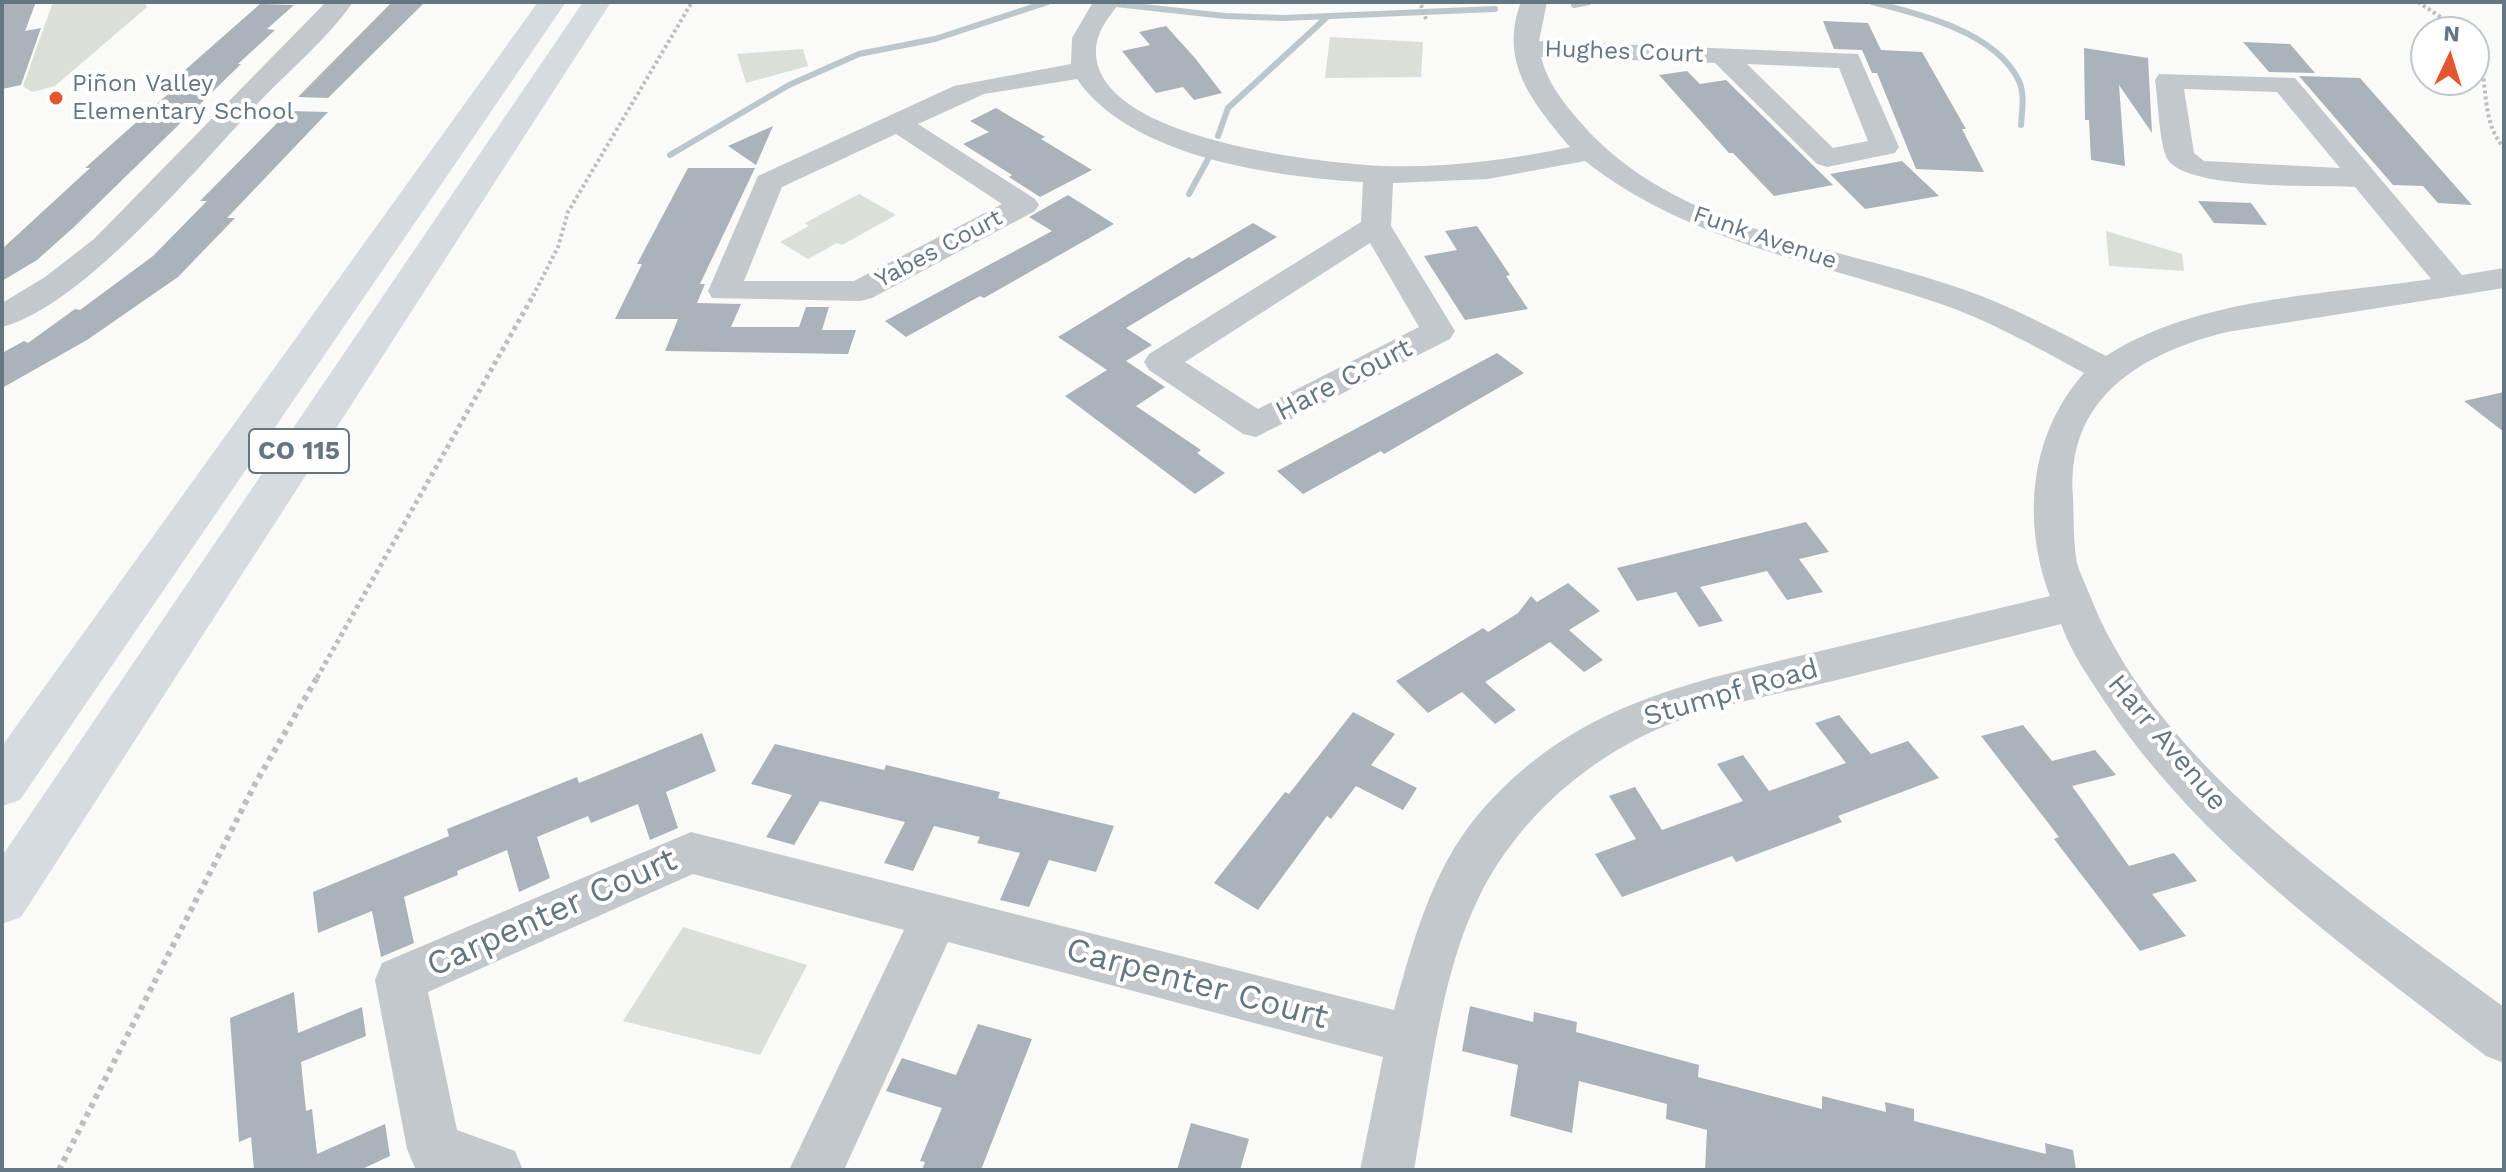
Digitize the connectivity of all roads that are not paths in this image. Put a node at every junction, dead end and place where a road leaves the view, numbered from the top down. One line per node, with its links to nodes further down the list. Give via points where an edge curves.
1 (340, 2): 16 (street, via 105,246)
2 (552, 2): 19 (highway, CO 115)
3 (597, 2): 20 (highway, CO 115)
4 (1107, 2): 8 (street, via 1085,33)
5 (1534, 2): 6 (street, Funk Avenue)
6 (1525, 48): 7 (street, Hughes Court); 10 (street, Funk Avenue, via 1542,94)
7 (1723, 56): 7 (street, Hughes Court, via 1849,60 1885,147 1827,158)
8 (1085, 70): 9 (street, Yabes Court, via 979,87); 11 (street, via 1117,109 1172,136 1270,162)
9 (898, 123): 9 (street, Yabes Court, via 769,182 724,291 860,291 1024,205)
10 (1590, 151): 11 (street, via 1495,169); 17 (street, Funk Avenue, via 1674,205 1730,231 1949,295)
11 (1378, 174): 13 (street)
12 (2363, 178): 12 (street, via 2285,84 2169,80 2180,156 2195,168); 15 (street)
13 (1376, 226): 13 (street, Hare Court, via 1220,325 1161,362 1256,425 1438,331)
14 (2504, 278): 15 (street, Harr Avenue)
15 (2454, 286): 17 (street, Harr Avenue, via 2216,324 2160,342)
16 (2, 317)
17 (2107, 371): 18 (street, Harr Avenue, via 2074,411 2055,462 2052,520)
18 (2073, 606): 22 (street, Harr Avenue, via 2114,685 2200,788 2288,869); 23 (street, Stumpf Road, via 1676,703 1580,748 1517,798 1480,845 1443,923)
19 (2, 785)
20 (2, 900)
21 (935, 916): 23 (street, Carpenter Court); 25 (street, Carpenter Court, via 691,853 400,980 434,1149); 26 (street)
22 (2504, 1038)
23 (1412, 1040): 24 (street, Stumpf Road)
24 (1395, 1168)
25 (496, 1170)
26 (816, 1170)

